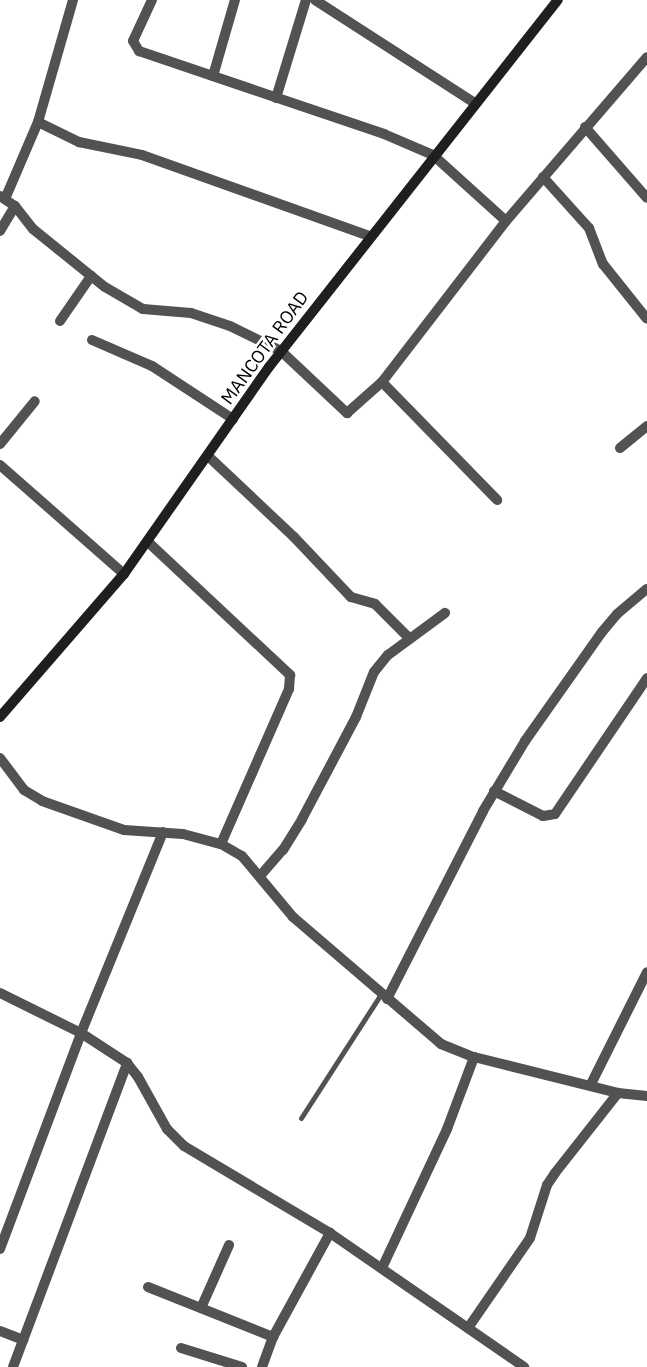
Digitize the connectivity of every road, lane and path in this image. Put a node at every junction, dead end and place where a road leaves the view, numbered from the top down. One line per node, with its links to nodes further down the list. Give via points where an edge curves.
1 (73, 0): 11 (street)
2 (152, 0): 8 (street, via 135,33 133,46 140,52)
3 (235, 0): 8 (street)
4 (306, 0): 9 (street)
5 (315, 0): 10 (street)
6 (558, 0): 10 (main road, MANCOTA ROAD)
7 (647, 57): 12 (street)
8 (213, 76): 9 (street)
9 (276, 98): 13 (street, via 384,134)
10 (475, 103): 13 (main road, MANCOTA ROAD)
11 (38, 122): 15 (street); 20 (street, via 79,142 142,155)
12 (585, 127): 14 (street); 16 (street)
13 (433, 156): 18 (street); 20 (main road, MANCOTA ROAD)
14 (543, 177): 18 (street); 22 (street, via 589,228 603,264)
15 (2, 197): 17 (street)
16 (647, 198)
17 (15, 206): 19 (street); 21 (street, via 33,230)
18 (506, 220): 26 (street)
19 (0, 231)
20 (370, 236): 25 (main road, MANCOTA ROAD)
21 (91, 276): 23 (street); 25 (street, via 143,309 191,313 230,326)
22 (647, 319)
23 (60, 321)
24 (92, 340): 28 (street, via 152,366)
25 (281, 351): 26 (street, via 348,413); 28 (main road, MANCOTA ROAD)
26 (382, 382): 34 (street)
27 (36, 401): 30 (street)
28 (233, 419): 32 (main road, MANCOTA ROAD)
29 (647, 426): 31 (street)
30 (0, 444)
31 (620, 448)
32 (208, 456): 35 (main road, MANCOTA ROAD); 39 (street, via 294,537 351,597 375,604)
33 (0, 465): 36 (street)
34 (497, 500)
35 (148, 542): 36 (main road, MANCOTA ROAD); 45 (street, via 290,675 289,690)
36 (124, 574): 41 (main road, MANCOTA ROAD)
37 (647, 589): 43 (street, via 617,614 602,632)
38 (445, 613): 39 (street)
39 (410, 639): 46 (street, via 388,655 374,672 356,717 302,819 283,850)
40 (647, 678): 43 (street, via 556,814 543,816)
41 (0, 716)
42 (0, 758): 44 (street, via 24,790 42,801 124,830)
43 (494, 791): 49 (street)
44 (163, 832): 45 (street); 50 (street)
45 (221, 844): 46 (street, via 242,856)
46 (260, 876): 49 (street, via 293,918)
47 (647, 972): 53 (street)
48 (0, 993): 50 (street)
49 (384, 997): 51 (street, via 441,1044); 56 (lane)
50 (81, 1033): 52 (street); 59 (street)
51 (474, 1057): 53 (street); 60 (street, via 447,1129)
52 (127, 1063): 57 (street, via 174,1138); 66 (street)
53 (591, 1084): 54 (street)
54 (618, 1093): 55 (street); 63 (street, via 551,1179 530,1238)
55 (647, 1096)
56 (301, 1118)
57 (330, 1233): 60 (street); 65 (street)
58 (229, 1245): 62 (street)
59 (0, 1249)
60 (382, 1268): 63 (street)
61 (148, 1287): 62 (street)
62 (201, 1308): 65 (street)
63 (468, 1328): 71 (street)
64 (0, 1331): 66 (street)
65 (273, 1337): 70 (street)
66 (23, 1340): 68 (street)
67 (181, 1348): 69 (street)
68 (13, 1367)
69 (242, 1367)
70 (262, 1367)
71 (524, 1367)

